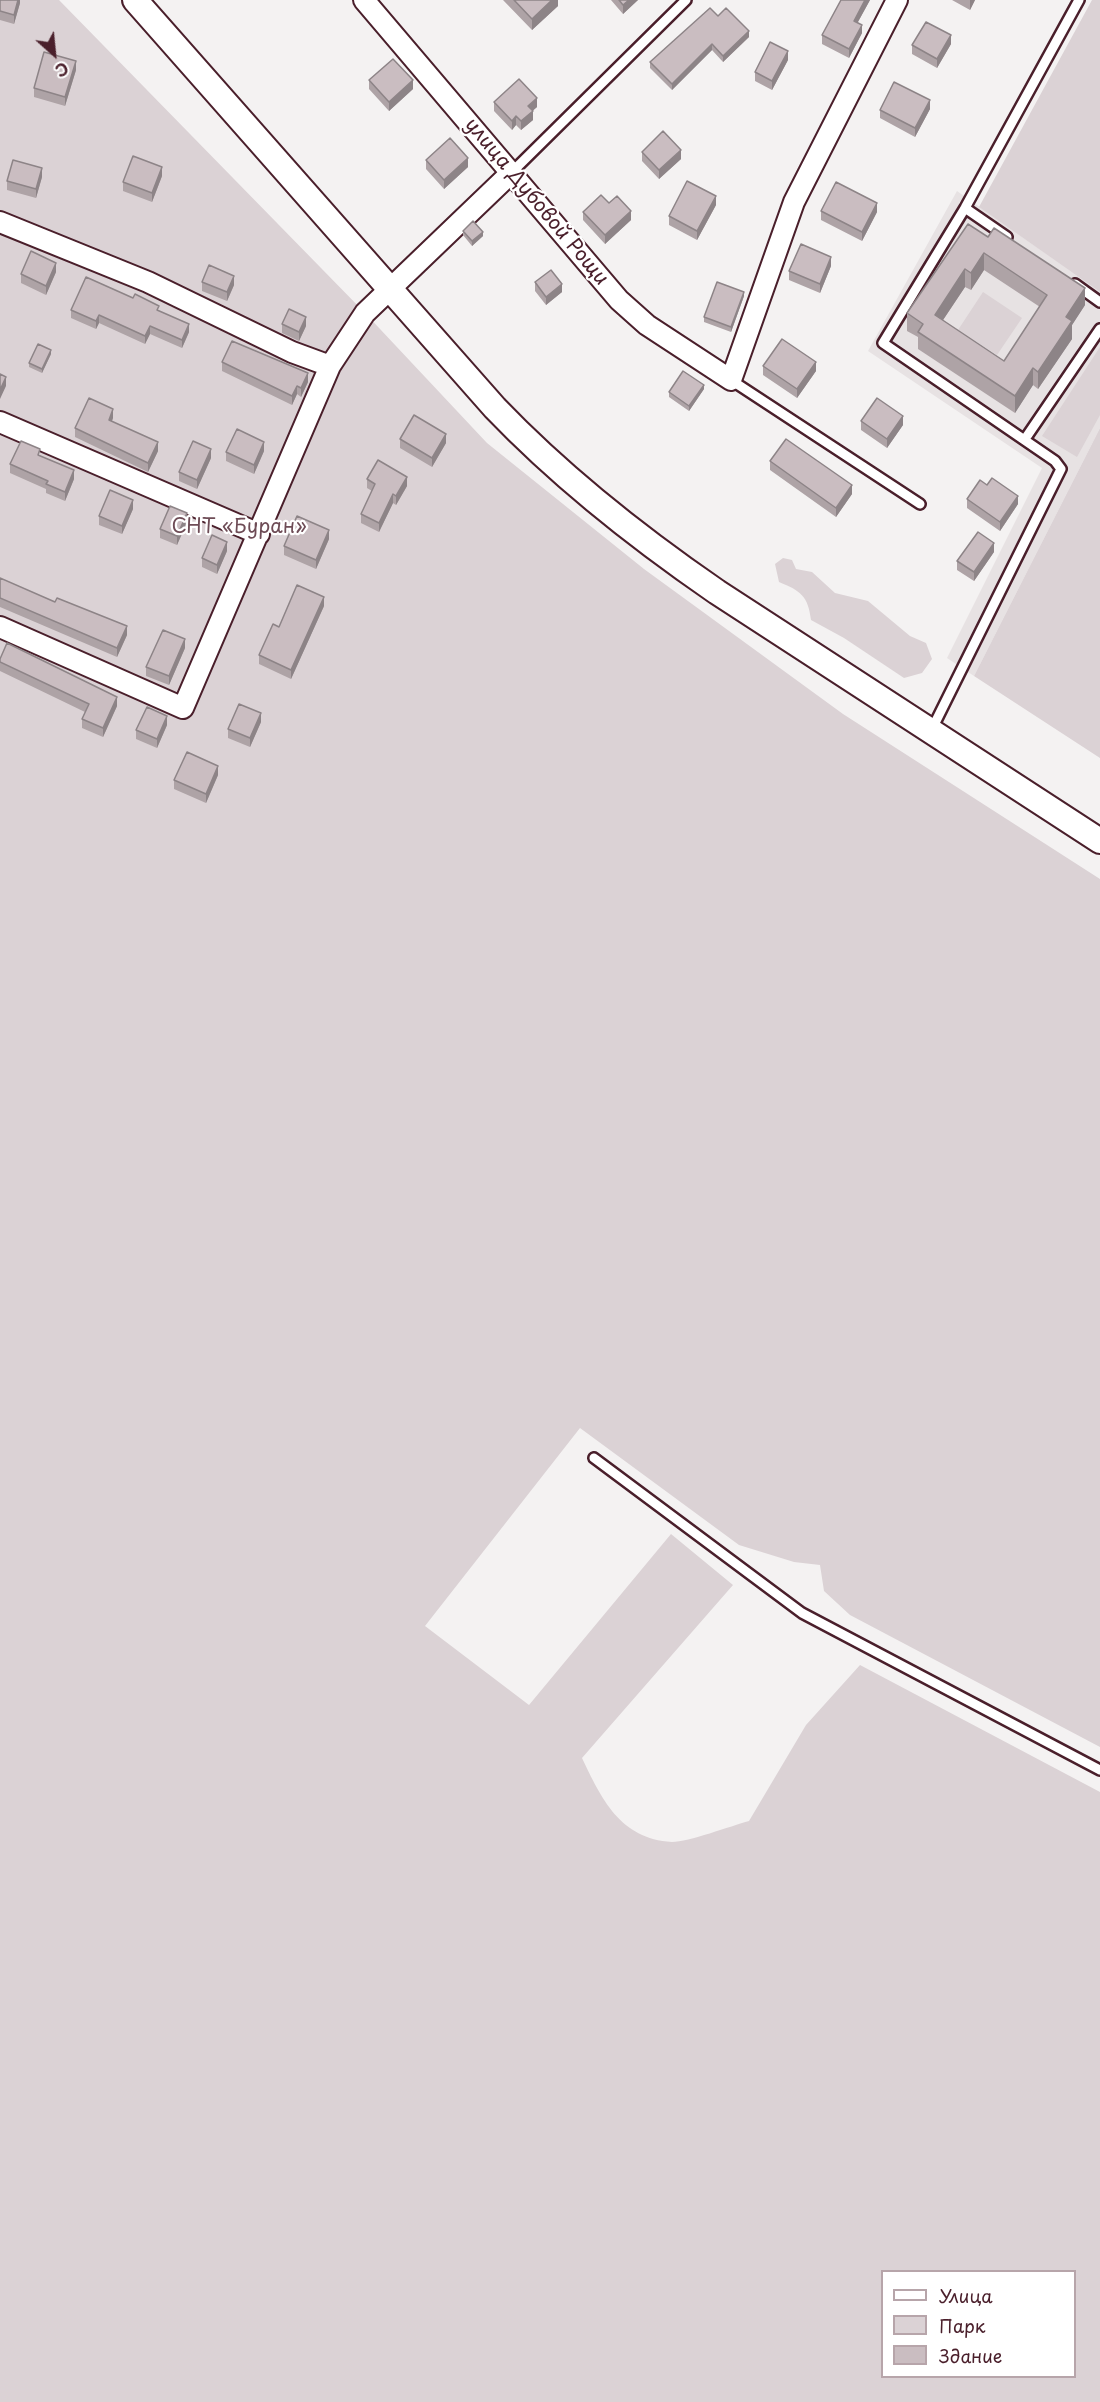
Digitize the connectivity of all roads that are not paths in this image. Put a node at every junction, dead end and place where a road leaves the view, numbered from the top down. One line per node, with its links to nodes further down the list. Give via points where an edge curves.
1 (135, 0): 11 (street)
2 (364, 0): 6 (street, улица Дубовой Рощи)
3 (686, 0): 6 (lane)
4 (897, 0): 15 (street, via 794,202)
5 (1079, 0): 7 (lane)
6 (512, 172): 11 (street); 15 (street, улица Дубовой Рощи, via 619,300 647,325)
7 (965, 208): 9 (lane); 17 (lane, via 883,343)
8 (0, 222): 14 (street, via 148,282 292,352)
9 (1013, 242)
10 (1061, 275): 12 (lane)
11 (393, 289): 14 (street, via 365,313); 21 (street, via 533,448 603,509 663,555)
12 (1100, 302)
13 (1100, 329): 17 (lane)
14 (330, 366): 19 (street)
15 (731, 380): 18 (lane)
16 (0, 422): 19 (street)
17 (1025, 440): 21 (lane, via 1059,465 1060,475)
18 (920, 504)
19 (259, 534): 20 (street, via 183,708)
20 (0, 627)
21 (931, 731): 22 (street)
22 (1100, 841)
23 (594, 1458): 24 (lane, via 802,1613)
24 (1100, 1770)

